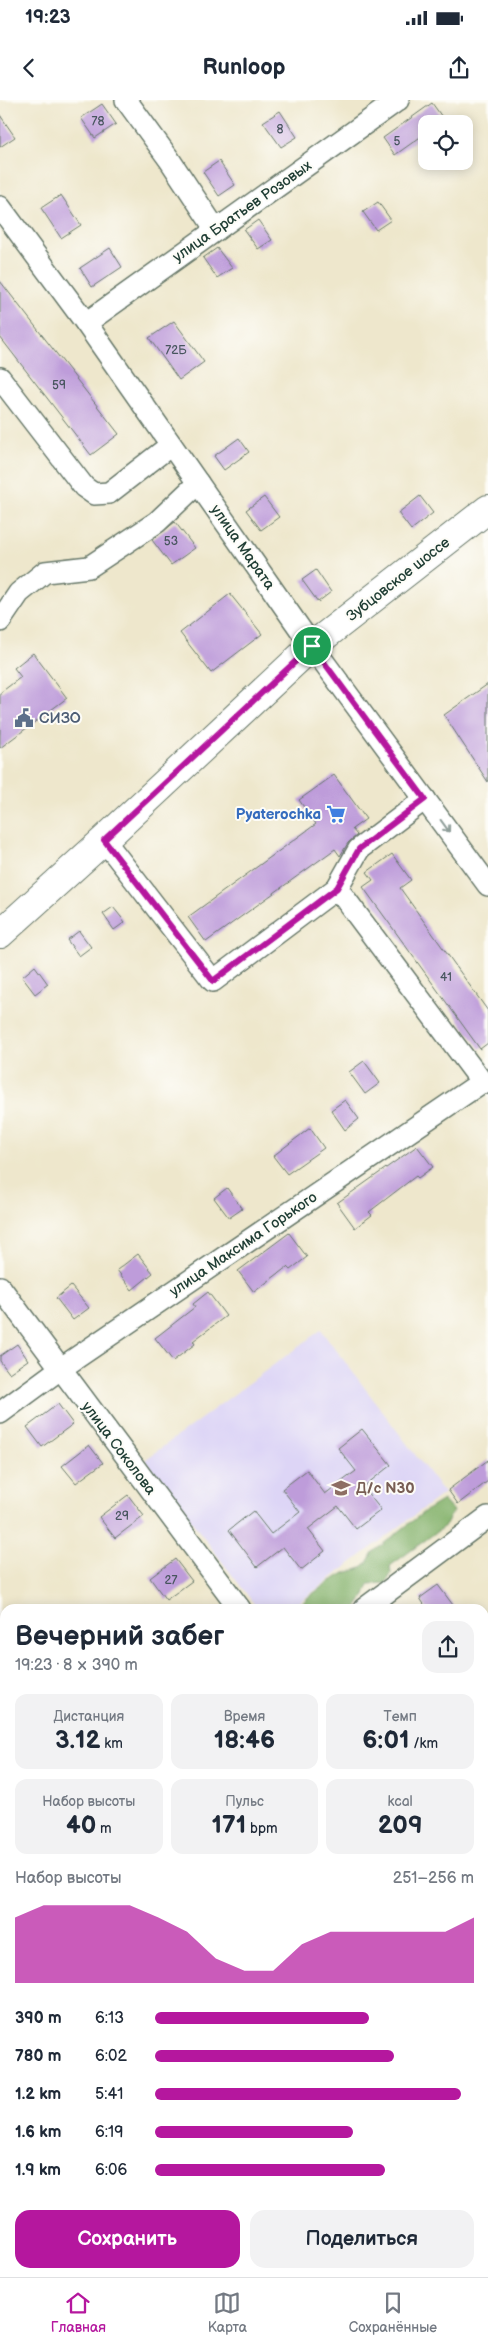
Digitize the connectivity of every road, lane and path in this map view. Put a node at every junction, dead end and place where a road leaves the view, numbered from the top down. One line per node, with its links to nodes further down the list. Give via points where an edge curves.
1 (126, 100): 4 (street)
2 (398, 100): 4 (street, улица Братьев Розовых)
3 (3, 217): 5 (street, улица Марата)
4 (216, 230): 5 (street, улица Братьев Розовых)
5 (86, 323): 7 (street, улица Марата)
6 (0, 378): 7 (street, via 84,487 94,494 109,493)
7 (171, 445): 8 (street, улица Марата)
8 (198, 484): 10 (street, via 157,522 89,568 45,572 19,594); 11 (street, улица Марата)
9 (488, 510): 11 (main road, Зубцовское шоссе)
10 (0, 621)
11 (312, 646): 12 (street, улица Марата); 13 (main road, Зубцовское шоссе)
12 (425, 799): 14 (street, улица Марата, one-way to 14); 15 (street, via 359,849)
13 (104, 840): 15 (street, via 213,981); 16 (main road, Зубцовское шоссе)
14 (488, 885)
15 (337, 888): 17 (street)
16 (0, 934)
17 (485, 1082): 19 (street, улица Максима Горького)
18 (0, 1287): 19 (street, улица Соколова)
19 (60, 1369): 20 (street, улица Максима Горького); 22 (street, улица Соколова)
20 (0, 1413)
21 (488, 1516): 23 (street)
22 (236, 1604)
23 (371, 1604)

